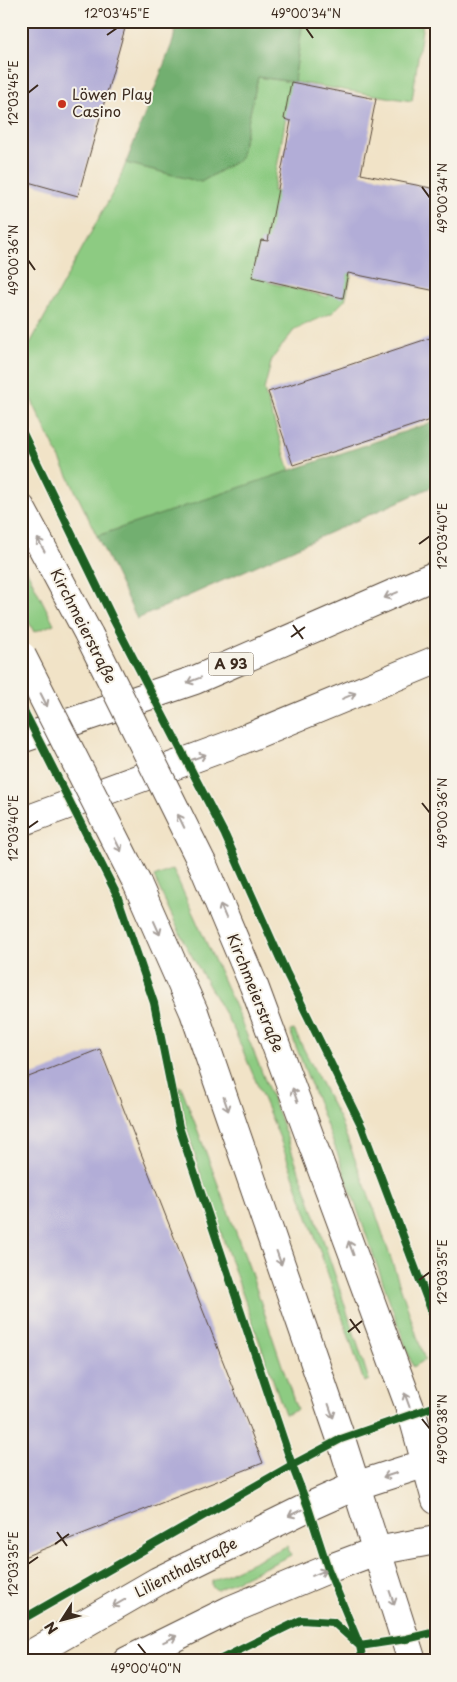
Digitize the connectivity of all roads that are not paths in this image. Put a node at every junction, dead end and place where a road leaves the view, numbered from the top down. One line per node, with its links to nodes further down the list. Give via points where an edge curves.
1 (21, 508): 7 (main road, Kirchmeierstraße, one-way to 1, bridge, via 254,986 203,865 89,635)
2 (436, 575): 5 (main road, A 93, one-way to 5, via 195,680)
3 (22, 655): 8 (main road, one-way to 8, bridge, via 137,883 194,1012)
4 (434, 661): 6 (main road, one-way to 4, via 230,745)
5 (21, 739)
6 (21, 822)
7 (430, 1462): 8 (main road, Lilienthalstraße, one-way to 8); 9 (main road, Kirchmeierstraße)
8 (355, 1486): 11 (main road); 12 (main road, Lilienthalstraße, one-way to 12, via 158,1581)
9 (436, 1500)
10 (436, 1540): 11 (main road)
11 (376, 1552): 13 (main road, one-way to 11, via 230,1610); 14 (main road, one-way to 14)
12 (21, 1660)
13 (126, 1661)
14 (412, 1661)

